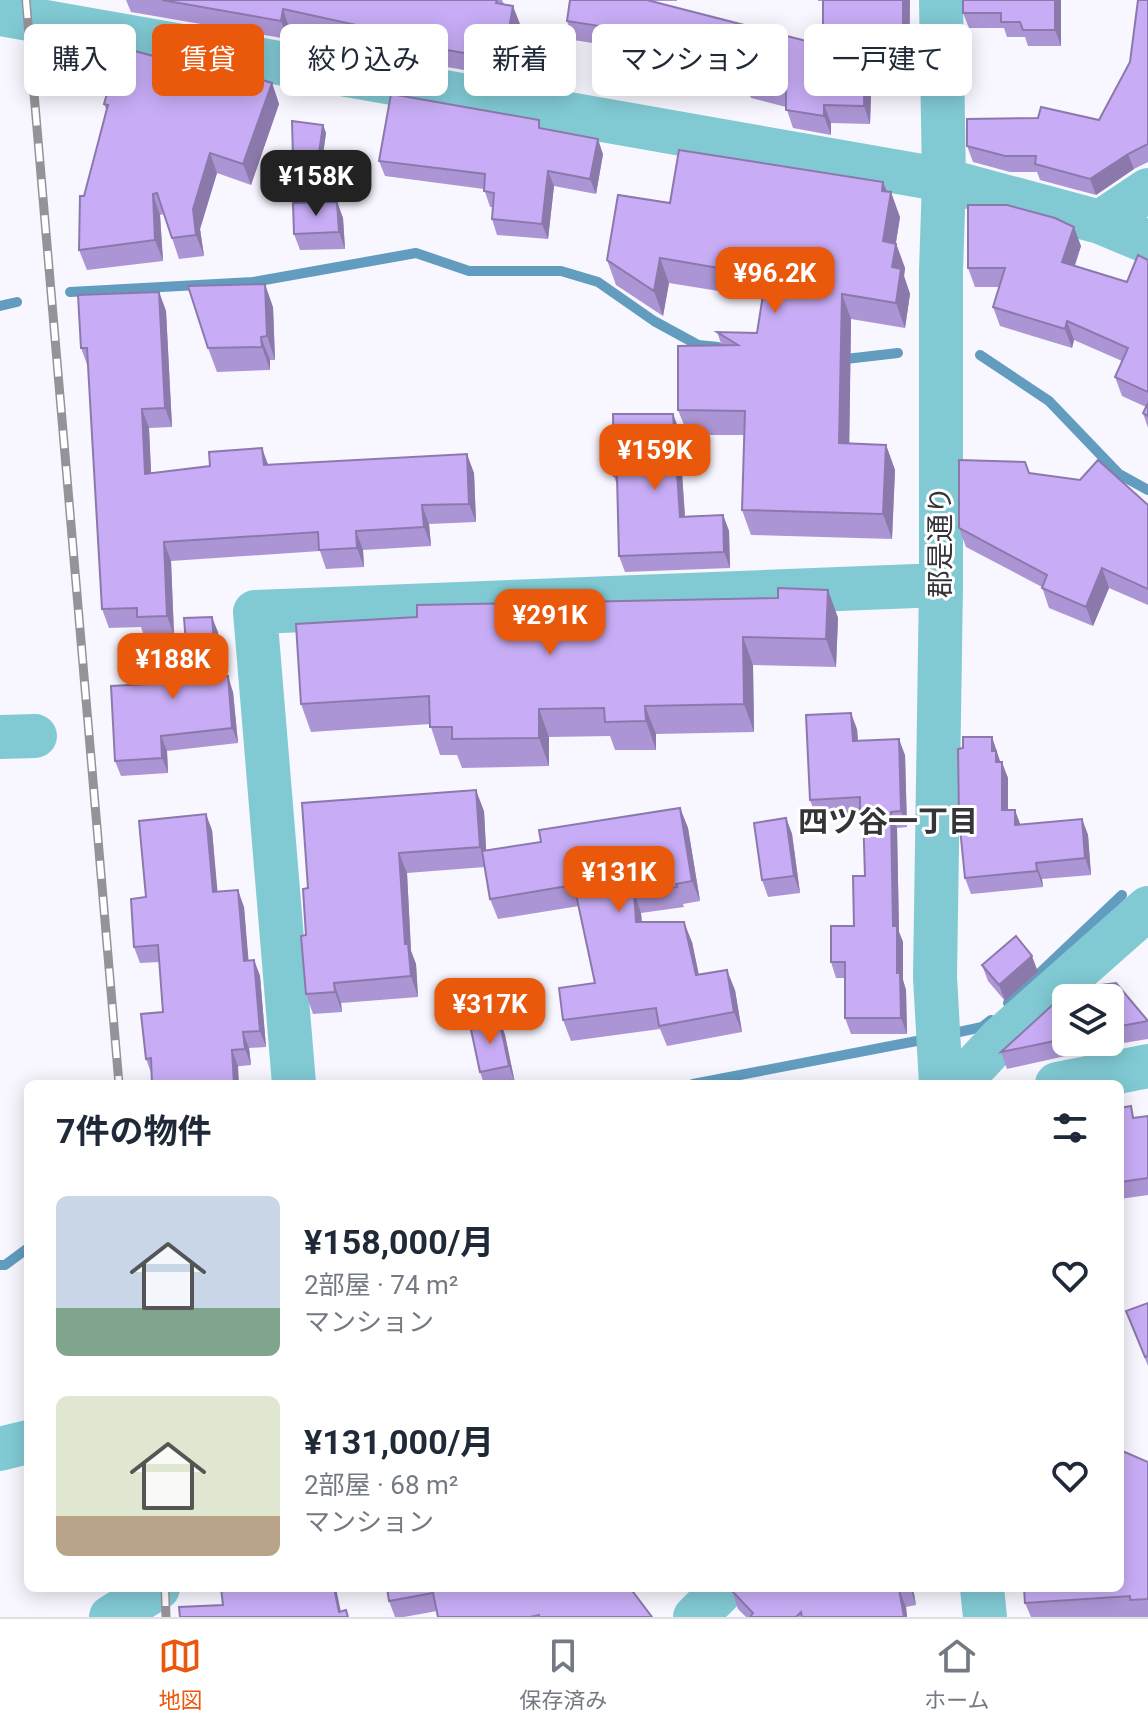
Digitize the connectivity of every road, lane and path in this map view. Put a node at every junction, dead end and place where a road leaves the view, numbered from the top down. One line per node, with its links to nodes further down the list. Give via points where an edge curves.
1 (941, 0): 4 (street, 郡是通り)
2 (0, 14): 3 (street)
3 (114, 17): 4 (street)
4 (944, 180): 6 (street); 8 (street, 郡是通り)
5 (1148, 190): 6 (street)
6 (1100, 222): 7 (street)
7 (1148, 242)
8 (941, 585): 11 (street, via 255,612); 12 (street, 郡是通り, via 935,977)
9 (1148, 908): 13 (street, via 1000,1039)
10 (1148, 1066): 14 (street)
11 (294, 1080)
12 (941, 1080)
13 (962, 1080)
14 (1077, 1080)
15 (24, 1443): 16 (street)
16 (0, 1449)
17 (152, 1592): 20 (street)
18 (720, 1592): 21 (street)
19 (982, 1592): 22 (street)
20 (111, 1617)
21 (695, 1617)
22 (985, 1617)

